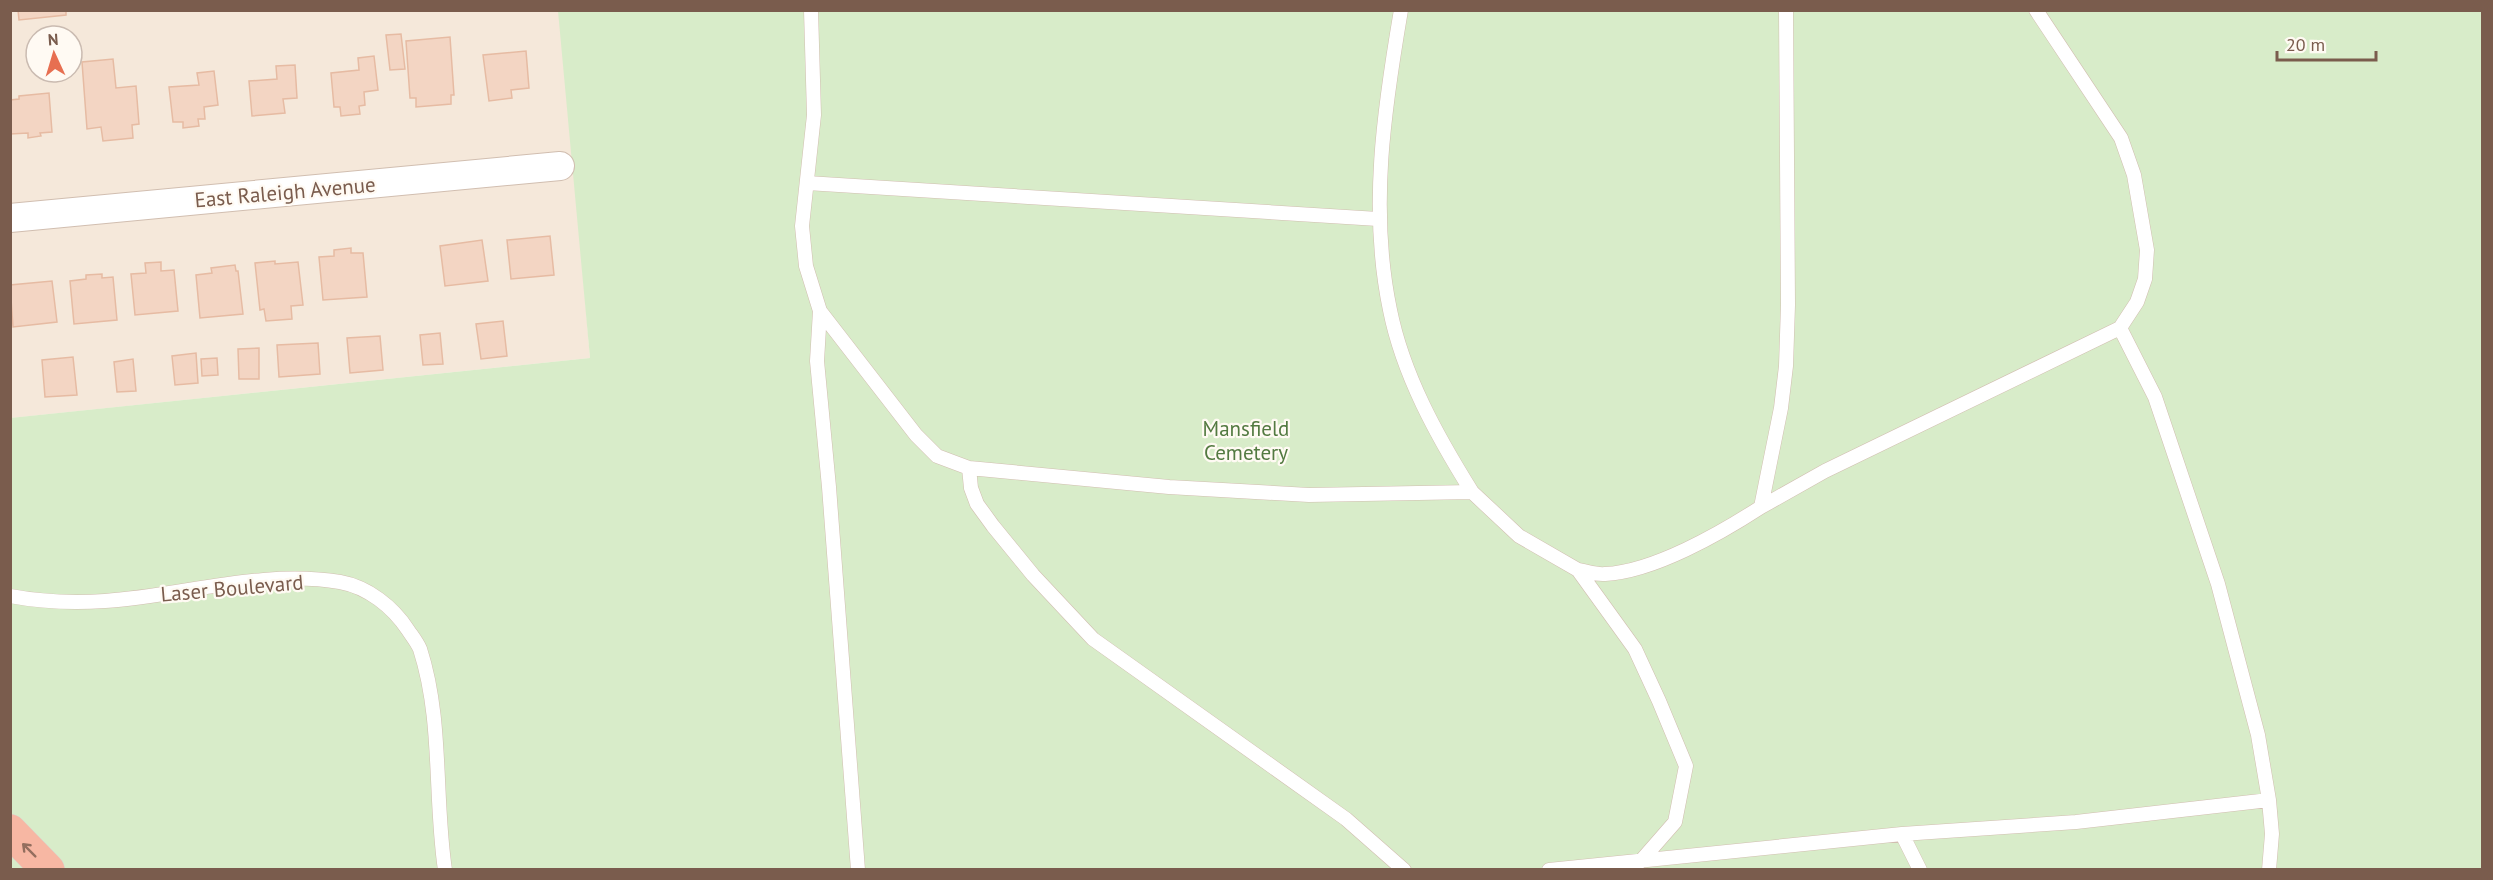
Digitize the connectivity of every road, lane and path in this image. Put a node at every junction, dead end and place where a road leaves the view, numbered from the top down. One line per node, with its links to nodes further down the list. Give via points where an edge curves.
1 (811, 10): 6 (lane, via 814,115)
2 (1401, 10): 8 (lane, via 1385,116)
3 (1786, 10): 13 (lane, via 1786,366)
4 (2036, 10): 10 (lane, via 2121,138 2134,176 2147,250 2145,279 2137,302)
5 (560, 166): 7 (street, East Raleigh Avenue)
6 (807, 183): 8 (lane); 9 (lane, via 802,226 806,266)
7 (10, 218)
8 (1378, 219): 12 (lane, via 1390,312 1410,377)
9 (820, 311): 11 (lane, via 916,435 937,456); 22 (lane, via 817,361)
10 (2120, 328): 13 (lane, via 1825,471); 16 (lane, via 2155,397 2218,584 2258,735)
11 (969, 468): 12 (lane, via 1169,487 1309,495); 23 (lane, via 977,504 1034,575 1093,639 1346,819)
12 (1472, 492): 14 (lane, via 1519,537)
13 (1761, 507): 14 (lane, via 1686,550 1655,561 1603,575)
14 (1578, 570): 19 (lane, via 1635,650 1686,766 1675,822)
15 (10, 596): 21 (lane, Laser Boulevard, via 47,603 106,601 297,578 341,582 370,593 398,614 418,646 429,680)
16 (2270, 800): 18 (lane, via 2076,822); 26 (lane)
17 (10, 831): 20 (highway, one-way to 17)
18 (1902, 834): 19 (lane); 25 (lane)
19 (1640, 862): 24 (lane)
20 (48, 870)
21 (445, 870)
22 (858, 870)
23 (1404, 870)
24 (1549, 870)
25 (1920, 870)
26 (2269, 870)

